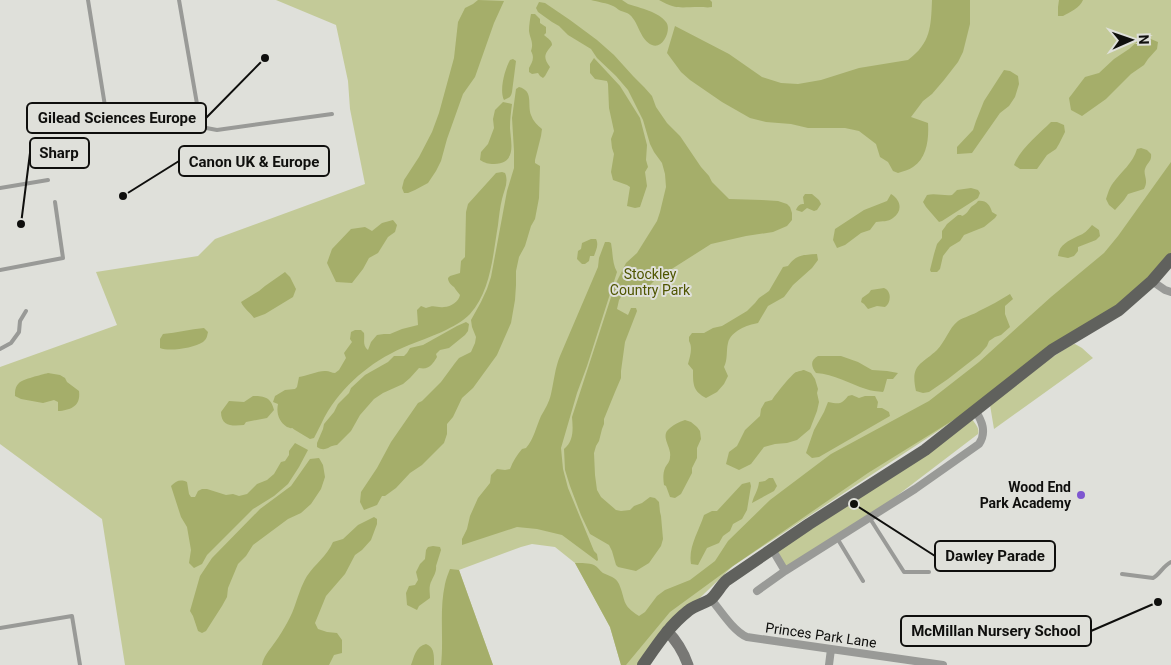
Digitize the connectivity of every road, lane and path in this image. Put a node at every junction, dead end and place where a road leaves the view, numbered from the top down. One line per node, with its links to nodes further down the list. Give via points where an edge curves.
1 (88, 0): 3 (lane)
2 (179, 0): 4 (lane, via 200,127 217,130)
3 (105, 106)
4 (332, 114)
5 (48, 180): 6 (lane)
6 (0, 188)
7 (54, 202): 9 (lane, via 63,258)
8 (1171, 259): 10 (main road)
9 (0, 270)
10 (1152, 281): 11 (street); 14 (main road, via 1119,310 1052,350)
11 (1171, 292)
12 (26, 311): 13 (lane, via 20,321 19,332)
13 (0, 349)
14 (975, 410): 15 (street, via 984,430 980,444); 17 (main road, via 909,461)
15 (869, 517): 16 (street); 20 (lane, via 904,572)
16 (837, 538): 19 (street); 22 (lane)
17 (772, 549): 19 (street); 24 (main road, via 727,580)
18 (1171, 562): 21 (lane, via 1153,578)
19 (785, 570): 23 (street)
20 (929, 572)
21 (1122, 574)
22 (863, 581)
23 (758, 591)
24 (711, 599): 26 (main road, via 692,608); 27 (street, Princes Park Lane, via 743,635)
25 (0, 628): 29 (lane, via 72,616)
26 (667, 631): 30 (main road); 31 (street, via 680,646)
27 (831, 649): 28 (street, Princes Park Lane); 32 (street)
28 (931, 664): 33 (street, Princes Park Lane)
29 (80, 665)
30 (643, 665)
31 (688, 665)
32 (828, 665)
33 (943, 665)

